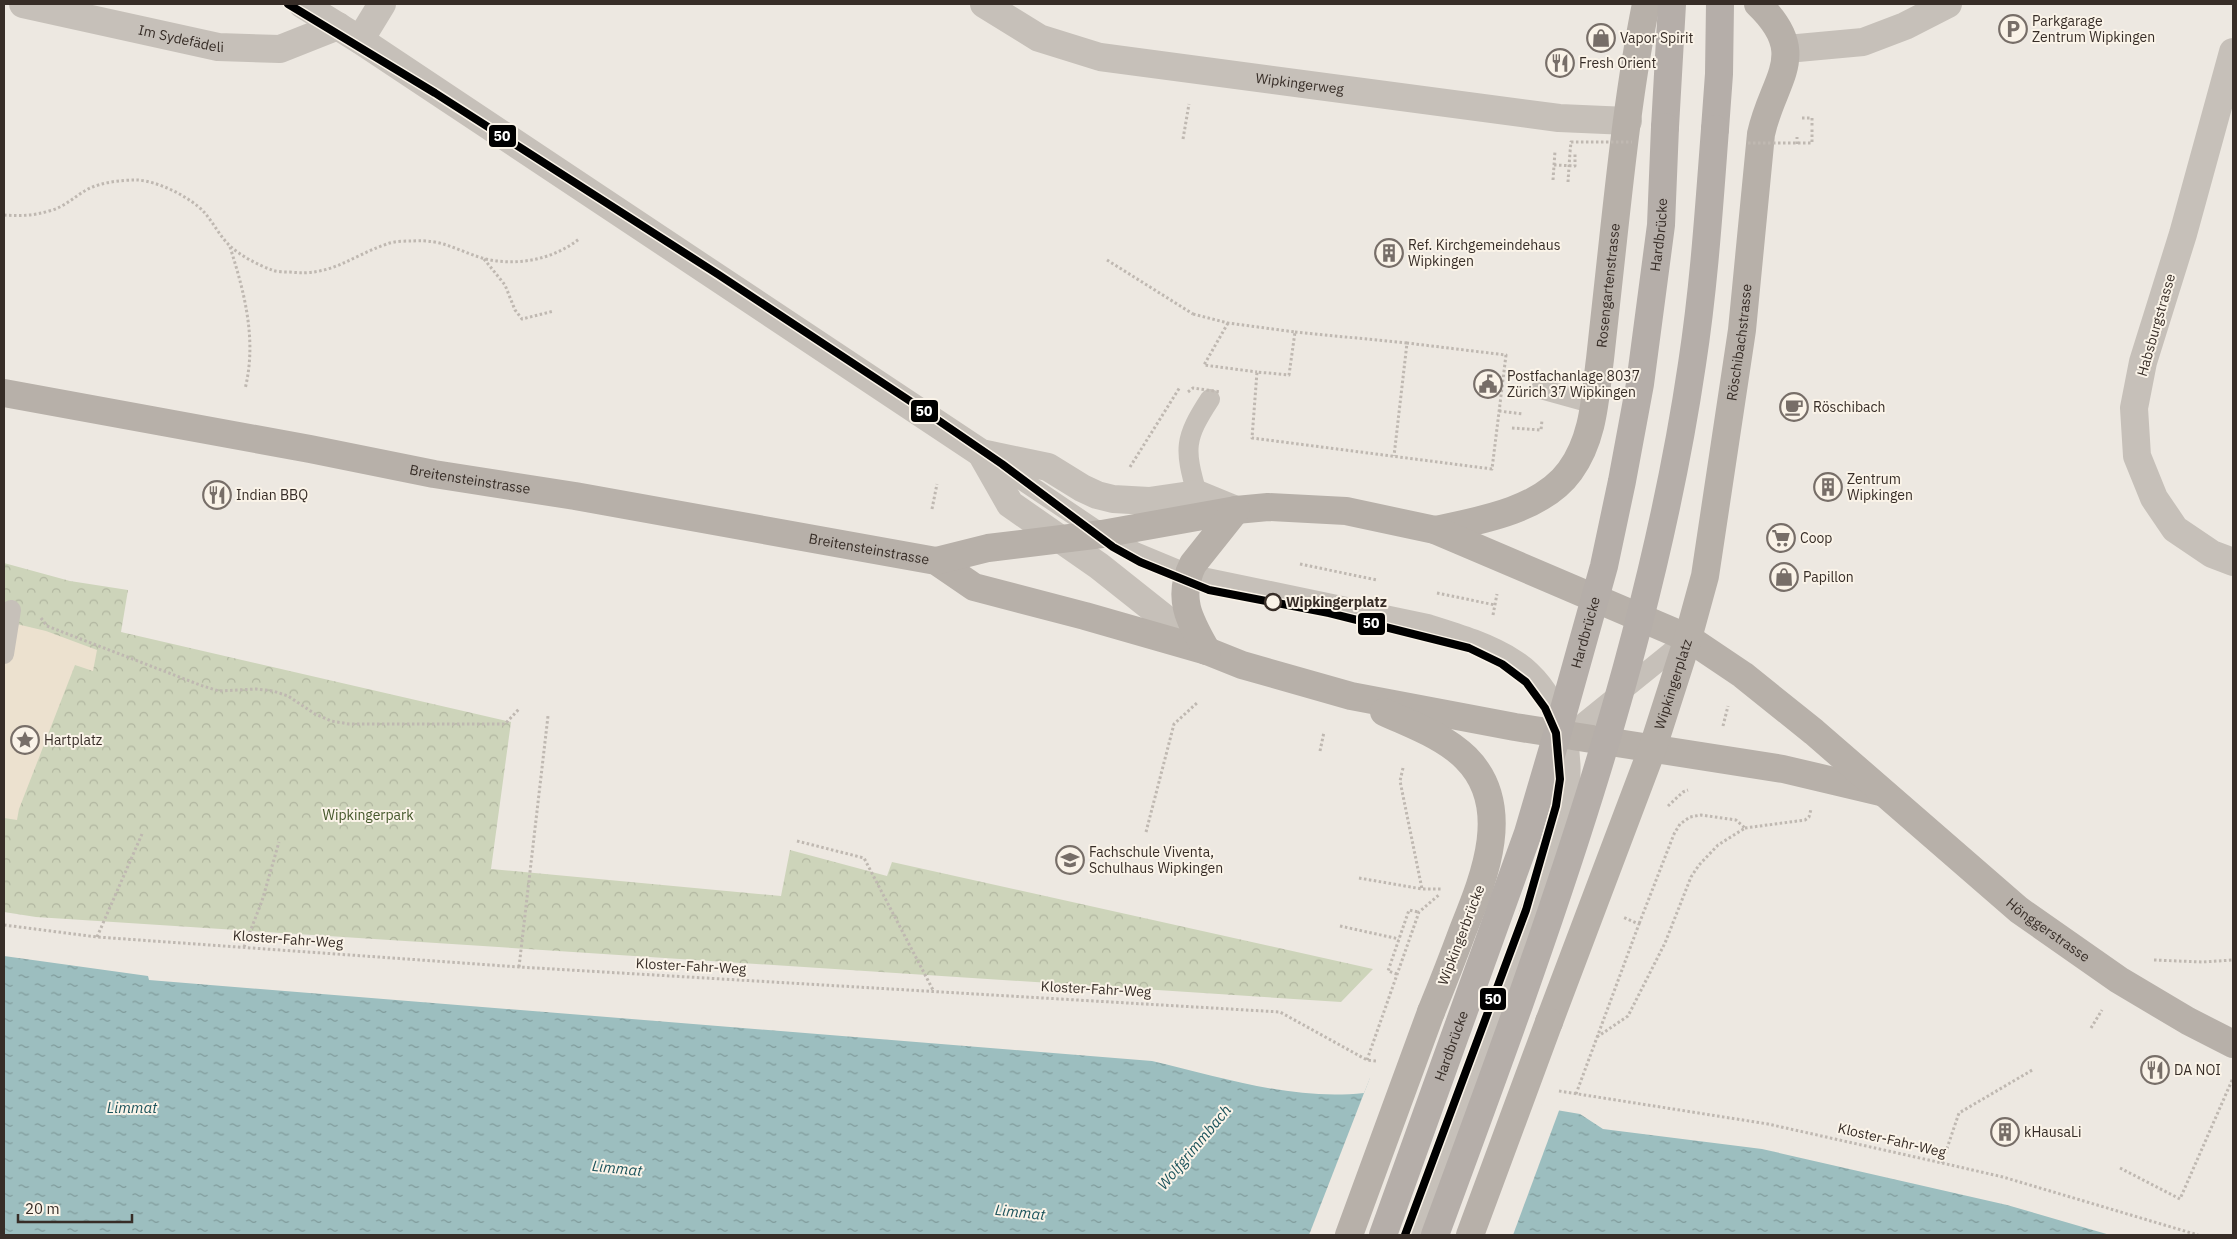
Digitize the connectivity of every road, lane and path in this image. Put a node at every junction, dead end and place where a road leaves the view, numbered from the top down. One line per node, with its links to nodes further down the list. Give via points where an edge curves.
1 (23, 4): 10 (street, Im Sydefädeli, via 218,47 280,49)
2 (302, 4): 10 (street)
3 (382, 4): 10 (street)
4 (984, 4): 15 (street, Wipkingerweg, via 1039,38 1100,57 1566,119)
5 (1646, 4): 15 (street, Rosengartenstrasse)
6 (1672, 4): 107 (main road, Hardbrücke, bridge, via 1661,226 1640,384 1604,566 1528,832)
7 (1720, 4): 109 (main road, bridge, via 1719,74 1704,277 1692,365 1663,520 1601,759 1501,1055)
8 (1758, 4): 11 (street, via 1780,29)
9 (1948, 4): 11 (street, via 1906,26 1863,42)
10 (349, 33): 43 (street)
11 (1787, 49): 60 (street, Röschibachstrasse, via 1786,66 1760,134 1742,330 1705,576)
12 (2233, 52): 54 (street, Habsburgstrasse, via 2143,362 2134,408 2137,456 2154,498 2175,529 2212,554)
13 (1190, 99): 17 (path)
14 (1812, 118): 16 (path)
15 (1628, 121): 38 (street, Rosengartenstrasse)
16 (1812, 128)
17 (1183, 139)
18 (1575, 142): 20 (path, via 1574,166)
19 (1570, 152): 21 (path)
20 (1554, 165)
21 (1568, 182)
22 (4, 215): 24 (path, via 24,216 50,211 88,189 138,180 185,196 204,212)
23 (579, 239): 25 (path, via 569,248 528,261 505,262)
24 (230, 247): 25 (path, via 272,270 307,274 344,264 388,243 414,240 442,242); 32 (path, via 246,301 249,326 249,372)
25 (483, 258): 27 (path, via 505,285 522,319)
26 (1107, 260): 28 (path, bridge, via 1193,314)
27 (554, 311)
28 (1228, 323): 29 (path, bridge); 31 (path, bridge, via 1204,365)
29 (1295, 332): 30 (path); 31 (path, bridge, via 1289,375)
30 (1407, 344): 39 (path, bridge, via 1506,355); 44 (path, bridge)
31 (1257, 372): 44 (path, bridge, via 1252,438)
32 (245, 389)
33 (1178, 389): 45 (path)
34 (1541, 389): 38 (lane)
35 (1188, 392): 37 (path, bridge, via 1193,388)
36 (4, 393): 53 (street, Breitensteinstrasse, via 434,474 575,496)
37 (1215, 395): 47 (lane, via 1189,436 1188,465)
38 (1595, 404): 50 (street, Rosengartenstrasse, via 1585,443 1570,471 1548,493 1483,520)
39 (1499, 411): 40 (path); 44 (path, bridge, via 1492,469)
40 (1533, 415)
41 (1543, 416): 42 (path, via 1542,430)
42 (1512, 428)
43 (981, 453): 47 (street, via 1048,467 1082,488 1113,499 1149,501); 51 (lane); 52 (street, Wipkingerplatz, via 1010,504)
44 (1394, 456)
45 (1130, 467)
46 (937, 484): 48 (path)
47 (1197, 494): 49 (street, Wipkingerplatz)
48 (932, 509)
49 (1236, 510): 50 (street, Wipkingerplatz, via 1268,507 1346,511); 51 (street, Wipkingerplatz); 55 (street, via 1208,543)
50 (1435, 530): 60 (street, Wipkingerplatz)
51 (1102, 534): 52 (street, Wipkingerplatz); 55 (lane)
52 (1060, 539): 53 (street, Wipkingerplatz, via 988,548); 61 (street, Wipkingerplatz)
53 (936, 562): 61 (street, Wipkingerplatz, via 974,587)
54 (2233, 562)
55 (1188, 574): 61 (street, via 1185,603); 70 (lane, via 1428,624 1466,636 1516,660 1543,685)
56 (1499, 588): 59 (path)
57 (11, 610): 62 (lane)
58 (38, 614): 66 (path, via 47,626 200,686 219,691 273,691 288,696 330,721 349,724 505,724)
59 (1492, 617)
60 (1688, 638): 70 (lane); 71 (street, Wipkingerplatz); 75 (street, Hönggerstrasse, via 1814,732)
61 (1207, 651): 63 (street, Wipkingerplatz, via 1242,665)
62 (4, 654)
63 (1351, 696): 70 (street, Wipkingerplatz); 106 (street, Wipkingerbrücke, bridge, via 1440,739 1455,748 1477,771 1488,800 1491,844 1485,875)
64 (1198, 702): 79 (path, via 1174,724)
65 (1729, 703): 69 (path)
66 (519, 709)
67 (548, 716): 95 (path)
68 (1324, 732): 72 (path)
69 (1722, 732)
70 (1568, 735): 71 (street, Wipkingerplatz); 108 (lane, bridge, via 1570,785 1560,820 1494,1017)
71 (1652, 748): 75 (street, Hönggerstrasse, via 1783,769); 110 (street, bridge)
72 (1320, 751)
73 (1403, 768): 84 (path, via 1400,781)
74 (1691, 789): 76 (path)
75 (1880, 792): 101 (street, Hönggerstrasse, via 2019,910 2072,949 2153,1000)
76 (1665, 809)
77 (1805, 820): 78 (path)
78 (1745, 828): 87 (path, via 1736,820 1702,815 1690,817 1680,824); 100 (path, via 1718,845 1691,877 1665,943 1628,1016)
79 (1146, 832)
80 (142, 834): 90 (path)
81 (797, 841): 97 (path, via 864,858)
82 (279, 842): 92 (path, via 262,901)
83 (1359, 878): 84 (path)
84 (1422, 888): 85 (path, via 1446,889)
85 (1419, 912): 91 (path, via 1409,910); 96 (path)
86 (1622, 917): 87 (path)
87 (1639, 924): 100 (path)
88 (4, 925): 90 (path, Kloster-Fahr-Weg)
89 (1340, 926): 91 (path)
90 (97, 937): 92 (path, Kloster-Fahr-Weg)
91 (1399, 939): 96 (path, via 1388,971)
92 (244, 947): 95 (path, Kloster-Fahr-Weg)
93 (2153, 960): 94 (path)
94 (2233, 960)
95 (519, 967): 97 (path, Kloster-Fahr-Weg)
96 (1397, 974): 97 (path, Kloster-Fahr-Weg, via 1366,1060 1280,1012)
97 (933, 990)
98 (2102, 1010): 99 (path)
99 (2091, 1028)
100 (1597, 1037): 104 (path, Kloster-Fahr-Weg, via 1576,1094 1768,1124)
101 (2233, 1044)
102 (2034, 1069): 104 (path, via 1959,1113)
103 (2233, 1078): 105 (path, via 2180,1199)
104 (1942, 1163): 111 (path, Kloster-Fahr-Weg, via 2003,1177)
105 (2120, 1168)
106 (1349, 1235)
107 (1382, 1235)
108 (1413, 1235)
109 (1435, 1235)
110 (1470, 1235)
111 (2198, 1235)

